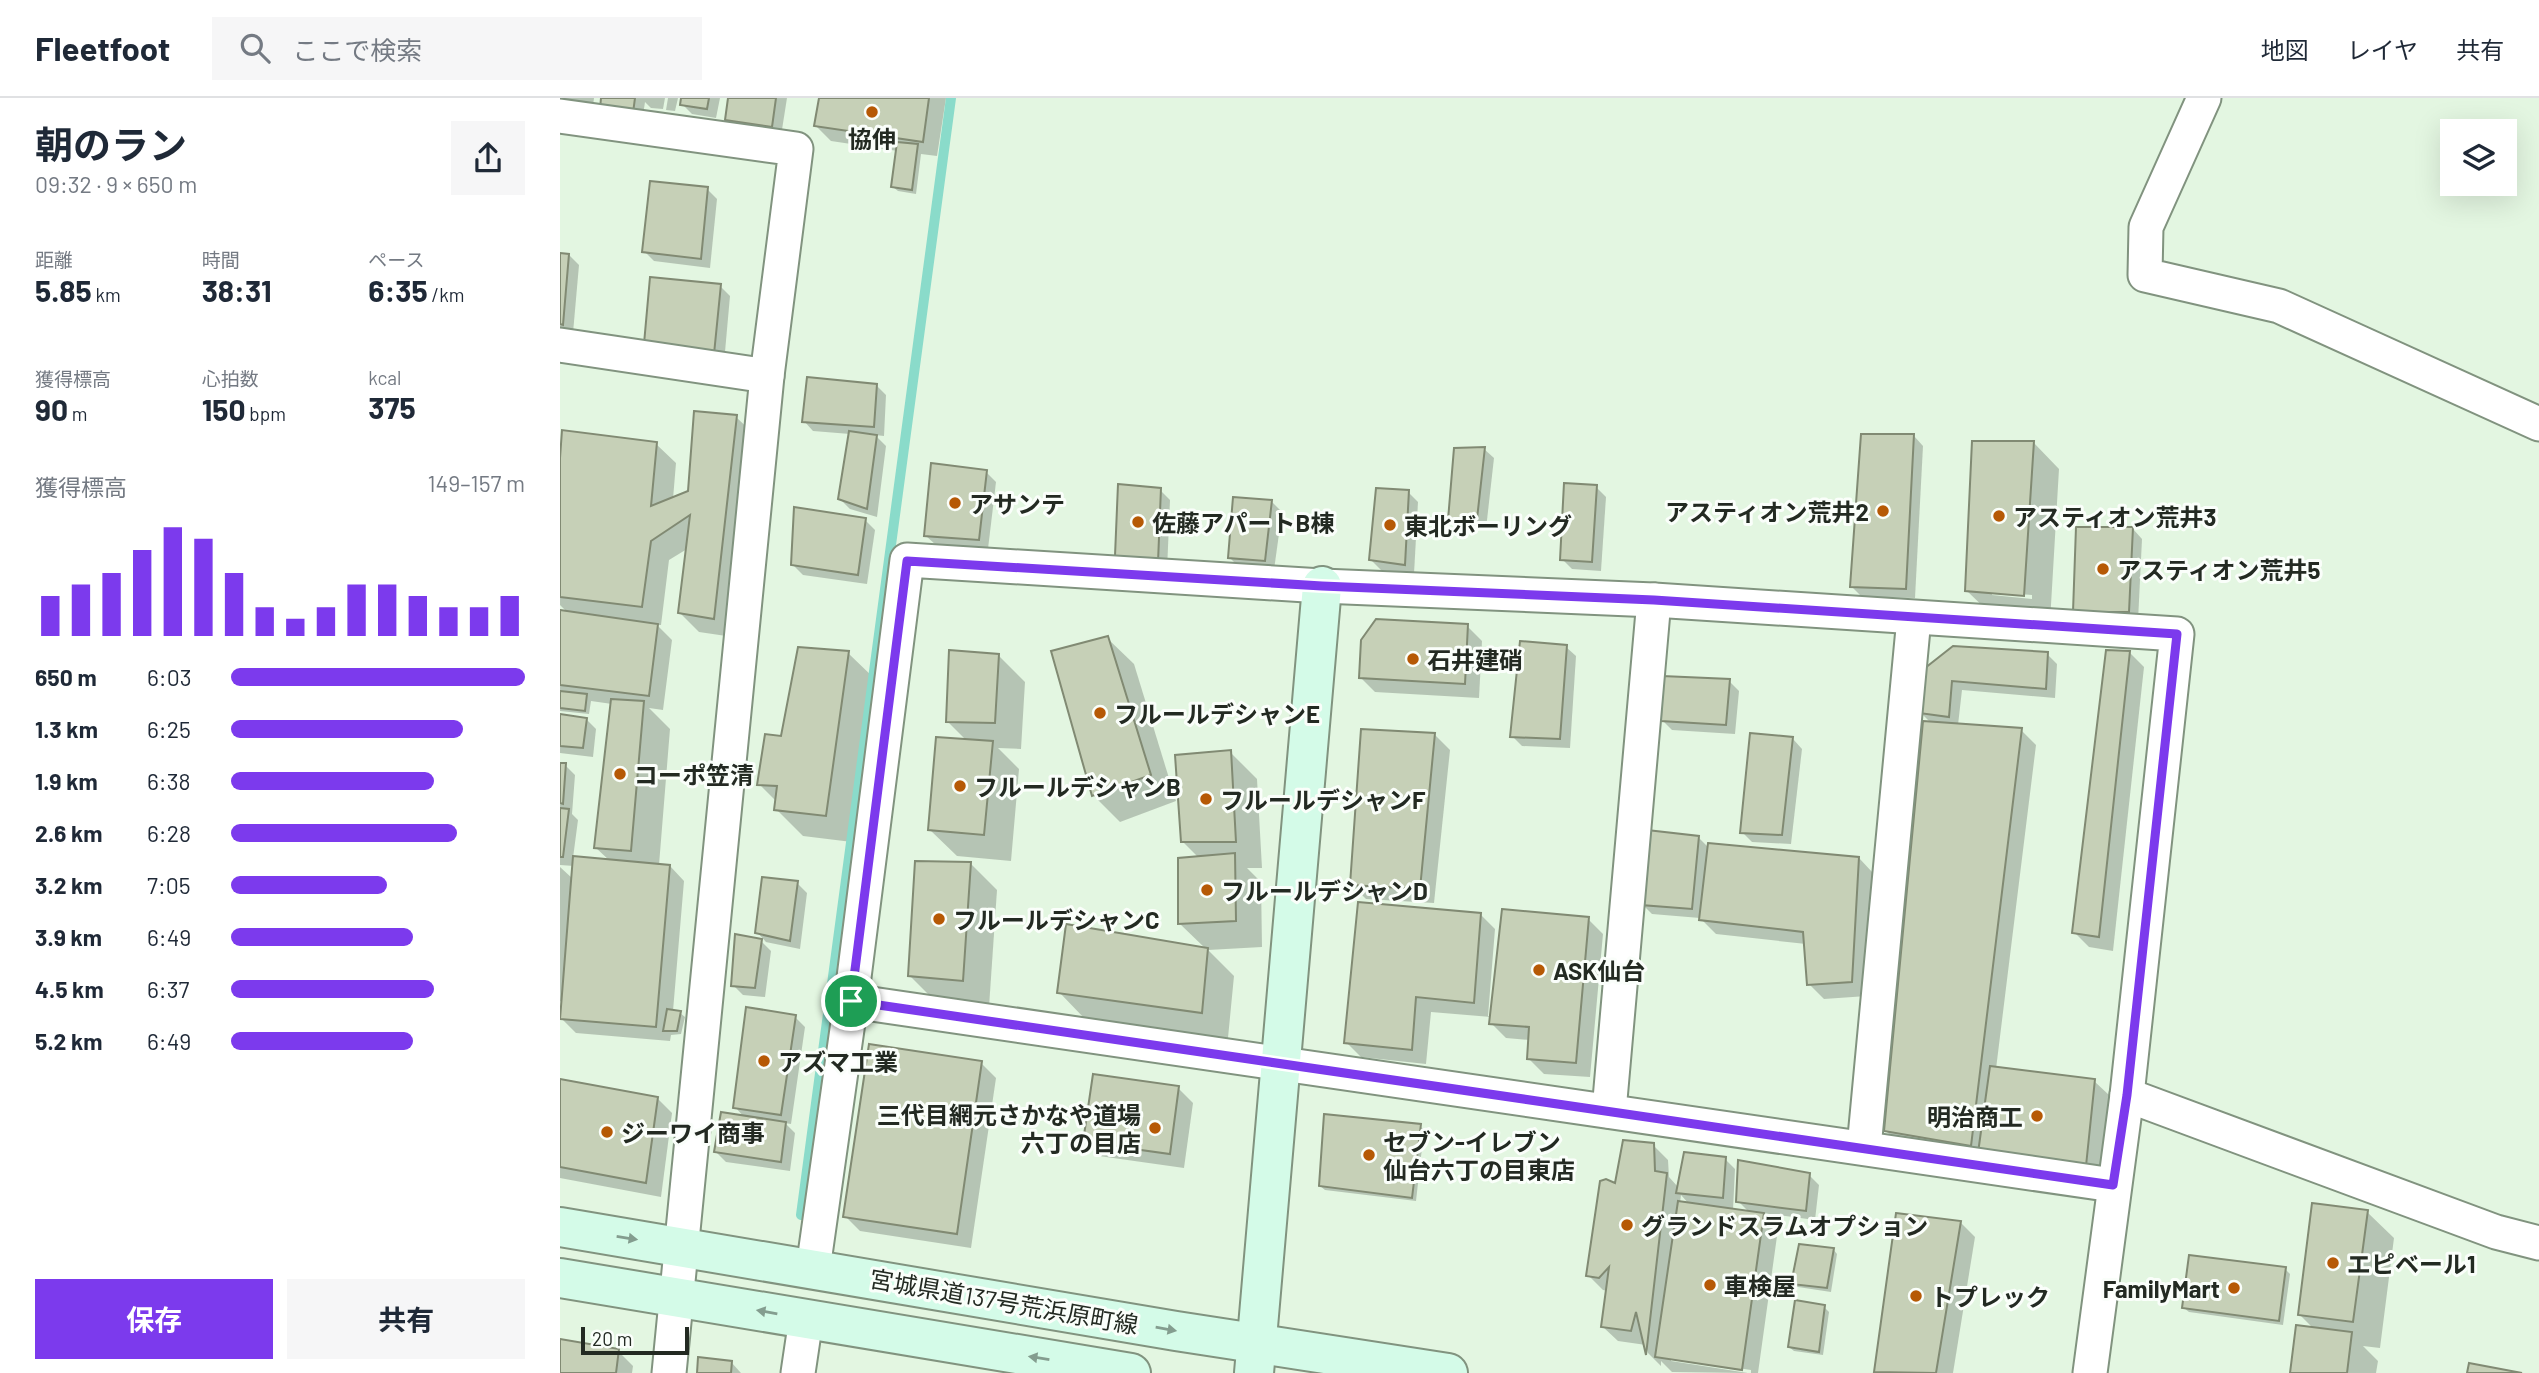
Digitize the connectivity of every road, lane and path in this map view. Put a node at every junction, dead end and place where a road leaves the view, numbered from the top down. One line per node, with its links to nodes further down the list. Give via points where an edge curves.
1 (2204, 98): 5 (street, via 2146,227 2145,275 2279,306)
2 (560, 116): 4 (street, via 796,149)
3 (560, 345): 4 (street)
4 (767, 376): 17 (street)
5 (2539, 424)
6 (1322, 586): 7 (street); 9 (street, via 907,561); 10 (main road)
7 (1654, 600): 8 (street); 12 (street)
8 (1914, 618): 11 (street, via 2177,634); 13 (street)
9 (851, 1001): 10 (street); 18 (street)
10 (1280, 1065): 12 (street); 22 (main road)
11 (2127, 1095): 14 (street); 16 (street, via 2496,1232)
12 (1609, 1111): 13 (street)
13 (1864, 1148): 14 (street)
14 (2113, 1185): 27 (street)
15 (560, 1227): 17 (main road, 宮城県道137号荒浜原町線, one-way to 17)
16 (2539, 1242)
17 (683, 1247): 18 (main road, 宮城県道137号荒浜原町線); 20 (street)
18 (813, 1269): 22 (main road, 宮城県道137号荒浜原町線, one-way to 22)
19 (560, 1278): 20 (main road, 宮城県道137号荒浜原町線)
20 (678, 1297): 21 (main road, 宮城県道137号荒浜原町線, one-way to 20); 23 (street)
21 (806, 1319): 24 (street); 25 (main road, 宮城県道137号荒浜原町線, one-way to 21)
22 (1255, 1359): 26 (main road, 宮城県道137号荒浜原町線)
23 (669, 1373)
24 (798, 1373)
25 (1131, 1373)
26 (1448, 1373)
27 (2090, 1373)

